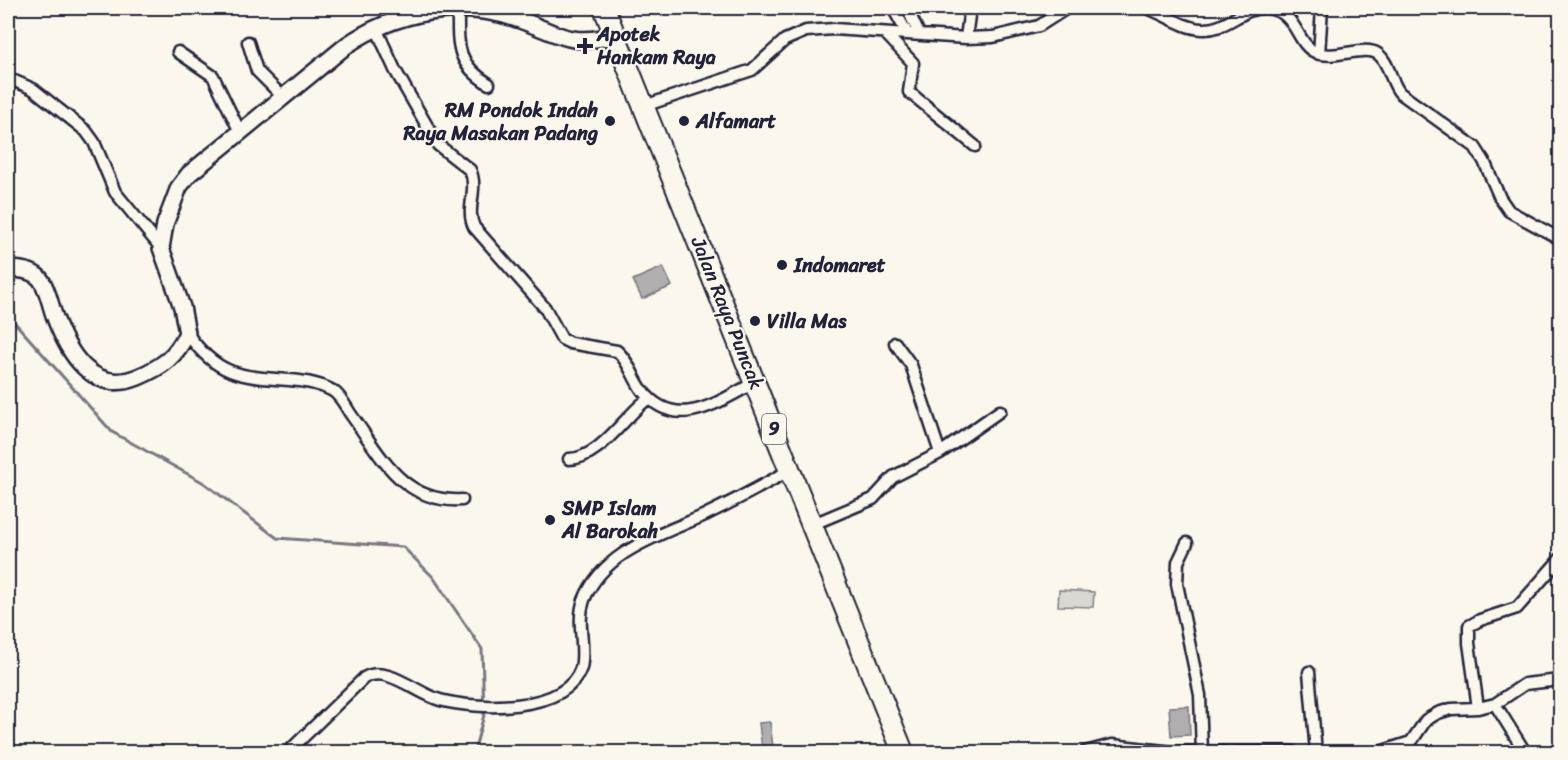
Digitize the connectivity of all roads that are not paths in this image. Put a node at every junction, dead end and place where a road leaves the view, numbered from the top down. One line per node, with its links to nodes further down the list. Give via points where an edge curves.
1 (387, 8): 11 (street)
2 (458, 8): 11 (main road); 17 (main road, via 501,14 571,40); 23 (street, via 461,57)
3 (604, 8): 17 (highway, Jalan Raya Puncak / 9)
4 (893, 8): 15 (street)
5 (908, 8): 16 (street)
6 (970, 8): 18 (street)
7 (1067, 8): 18 (street, via 1032,29)
8 (1147, 8): 21 (street, via 1203,29 1225,24 1252,9 1269,8 1292,21 1307,46)
9 (1316, 8): 12 (street)
10 (1322, 8): 12 (street)
11 (401, 19): 13 (main road)
12 (1321, 24): 21 (street)
13 (375, 28): 24 (main road, via 347,45); 34 (street, via 438,145 470,170 474,227 545,308 562,339 617,351)
14 (885, 33): 15 (street); 25 (street, via 834,29 799,33 752,70); 27 (street, via 913,63 909,92)
15 (908, 33): 16 (street)
16 (919, 34): 18 (street)
17 (615, 35): 25 (highway, Jalan Raya Puncak / 9)
18 (966, 38)
19 (248, 42): 24 (street, via 257,71)
20 (178, 51): 26 (street, via 213,76)
21 (1319, 54): 28 (street, via 1379,54 1400,93 1475,147 1509,211)
22 (8, 78): 29 (street, via 33,89 86,131 115,192)
23 (489, 84)
24 (283, 97): 26 (main road)
25 (644, 106): 33 (highway, Jalan Raya Puncak / 9)
26 (240, 132): 29 (main road, via 184,179 168,215)
27 (975, 146)
28 (1560, 239)
29 (161, 248): 31 (main road)
30 (13, 269): 31 (main road, via 32,273 41,280 68,348 85,369 99,378 126,381 159,367 175,355)
31 (187, 333): 39 (street, via 206,357 227,372 303,381 331,390 391,472 428,496)
32 (895, 343): 36 (street, via 911,365)
33 (756, 382): 34 (street, via 686,413 667,409); 38 (highway, Jalan Raya Puncak / 9)
34 (649, 398): 37 (street, via 594,451)
35 (1000, 411): 36 (street)
36 (940, 453): 40 (street, via 893,477 873,499)
37 (569, 459)
38 (790, 470): 40 (highway, Jalan Raya Puncak / 9); 48 (street, via 737,499 645,540 607,567 582,608 583,660 579,677 557,694 525,704 480,705 438,700 391,677 373,674 364,678)
39 (462, 500)
40 (811, 525): 49 (highway, Jalan Raya Puncak / 9)
41 (1187, 543): 47 (street, via 1178,561 1177,584 1200,695)
42 (1560, 559): 46 (street, via 1520,606 1469,626)
43 (1309, 672): 52 (street)
44 (1560, 680): 45 (street, via 1526,684)
45 (1495, 704): 46 (street); 54 (street)
46 (1478, 708): 53 (street, via 1437,713 1426,720 1411,742)
47 (1202, 752): 50 (street, via 1112,745); 51 (street)
48 (288, 753)
49 (903, 753)
50 (1085, 753)
51 (1293, 753)
52 (1316, 753)
53 (1380, 753)
54 (1525, 753)

